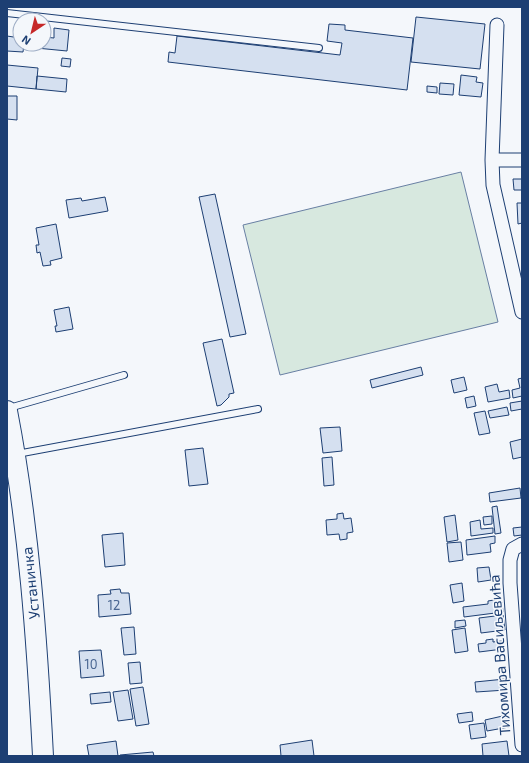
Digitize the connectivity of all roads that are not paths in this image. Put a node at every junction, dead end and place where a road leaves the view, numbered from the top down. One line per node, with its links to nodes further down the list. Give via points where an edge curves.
1 (7, 13): 3 (lane)
2 (497, 25): 4 (street)
3 (319, 48)
4 (492, 160): 5 (street); 6 (street, via 493,185)
5 (522, 160)
6 (522, 312)
7 (124, 375): 9 (lane)
8 (258, 409): 10 (lane)
9 (7, 410): 10 (main road, Устаничка)
10 (15, 455): 13 (main road, Устаничка, via 35,622)
11 (522, 544): 12 (street, Тихомира Васиљевића, via 513,549 510,560 510,583)
12 (522, 745)
13 (43, 756)

